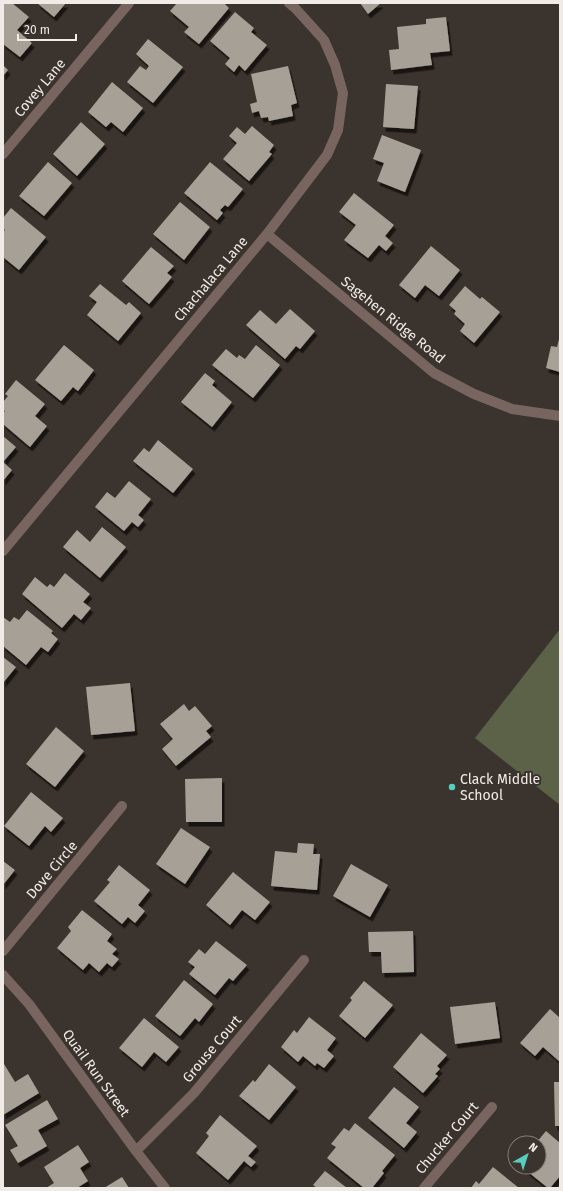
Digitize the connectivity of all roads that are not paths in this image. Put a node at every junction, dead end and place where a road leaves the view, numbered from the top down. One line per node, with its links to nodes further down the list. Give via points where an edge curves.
1 (129, 3): 3 (street, Covey Lane)
2 (289, 3): 4 (street, Chachalaca Lane, via 324,40 343,93 338,130 327,155)
3 (3, 154)
4 (267, 234): 5 (street, Sagehen Ridge Road, via 434,373 474,394 512,409); 6 (street, Chachalaca Lane)
5 (560, 416)
6 (3, 551)
7 (122, 806): 8 (street, Dove Circle)
8 (3, 951)
9 (304, 960): 12 (street, Grouse Court, via 194,1093)
10 (3, 975): 12 (street, Quail Run Street, via 29,1004)
11 (492, 1106): 14 (street, Chucker Court)
12 (136, 1151): 13 (street, Quail Run Street)
13 (165, 1188)
14 (424, 1188)

